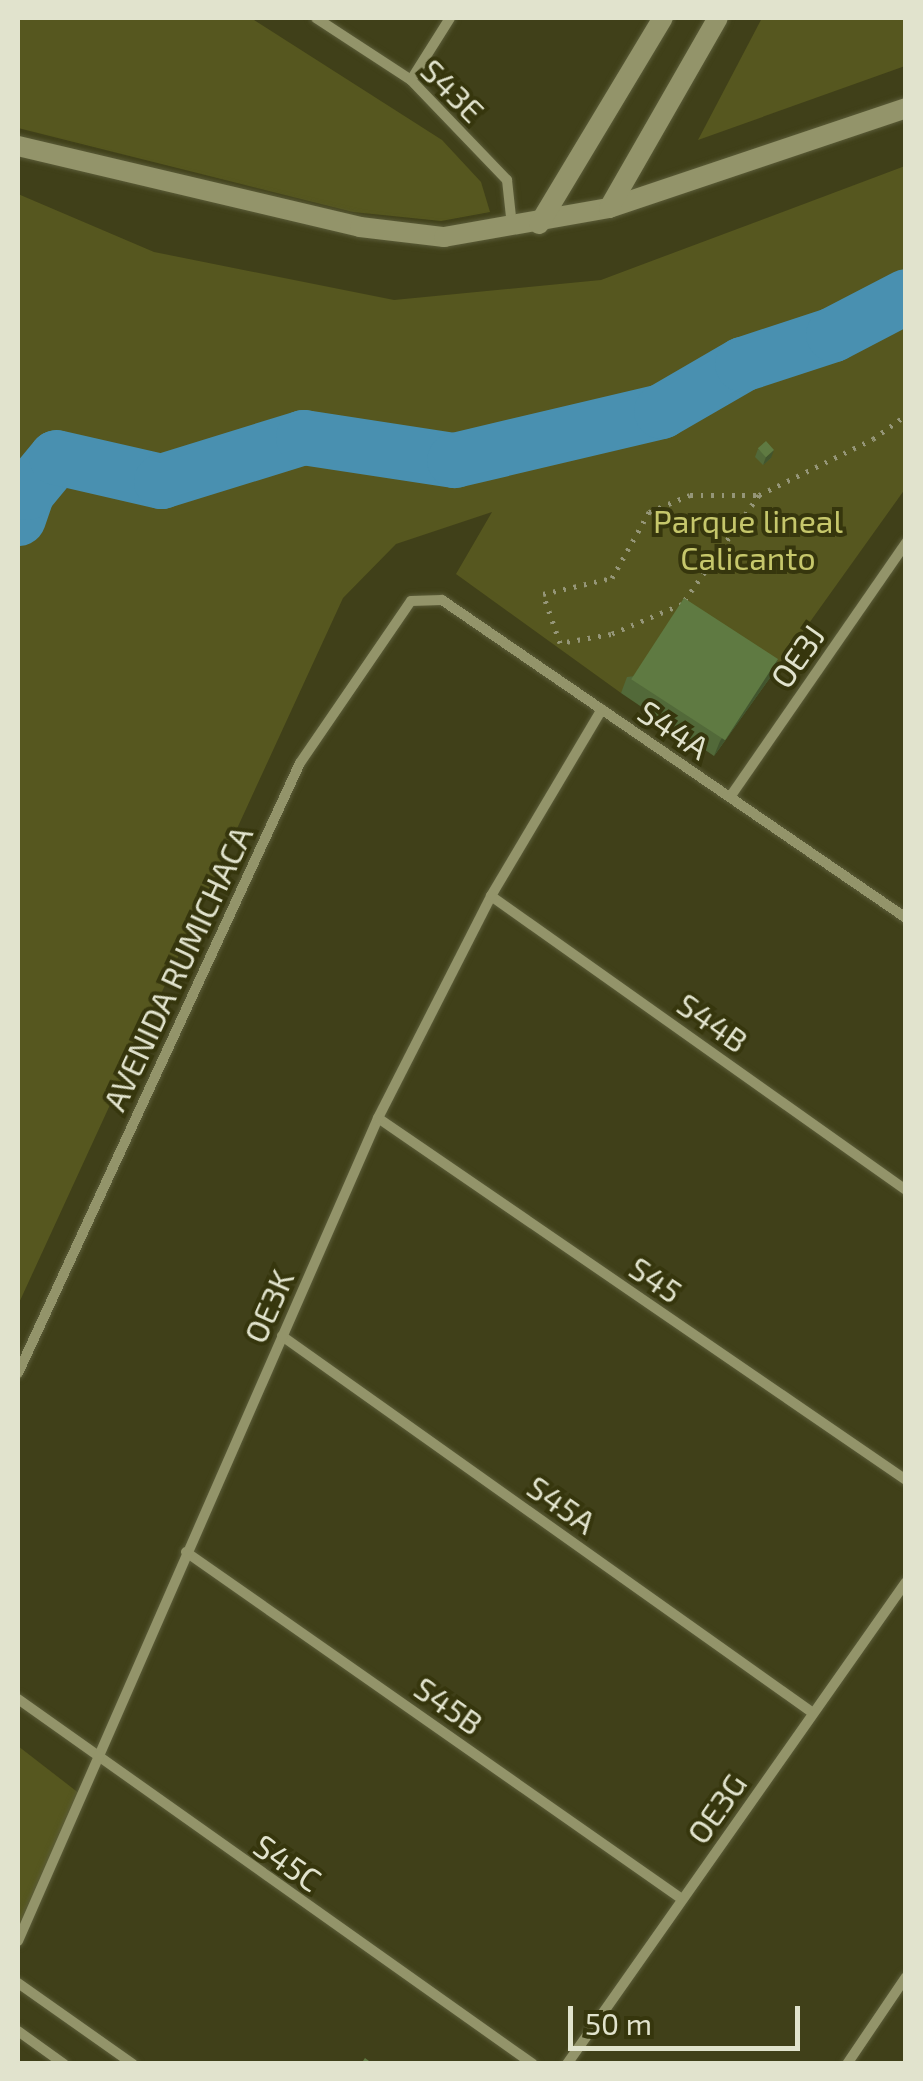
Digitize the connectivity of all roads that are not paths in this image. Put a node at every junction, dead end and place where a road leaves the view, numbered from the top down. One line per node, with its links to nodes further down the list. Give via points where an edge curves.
1 (316, 18): 5 (street, S43E)
2 (450, 18): 5 (street)
3 (663, 18): 9 (street)
4 (718, 18): 8 (street)
5 (411, 80): 10 (street, S43E, via 507,180)
6 (906, 108): 8 (street)
7 (18, 146): 10 (street, via 360,227 444,237)
8 (609, 208): 9 (street)
9 (539, 224): 10 (street)
10 (512, 229)
11 (906, 543): 14 (street, OE3J)
12 (410, 600): 13 (street, S44A, via 442,600); 20 (street, AVENIDA RUMICHACA, via 300,763)
13 (602, 710): 14 (street, S44A); 15 (street, OE3K)
14 (730, 797): 16 (street, S44A)
15 (491, 896): 17 (street, OE3K); 18 (street, S44B)
16 (906, 918)
17 (378, 1118): 19 (street, OE3K); 21 (street, S45)
18 (906, 1190)
19 (282, 1336): 22 (street, OE3K); 25 (street, S45A)
20 (18, 1372)
21 (906, 1480)
22 (186, 1552): 26 (street, OE3K); 27 (street, S45B)
23 (906, 1582): 25 (street, OE3G)
24 (18, 1699): 26 (street, S45C)
25 (814, 1712): 27 (street, OE3G)
26 (95, 1758): 28 (street, OE3K); 34 (street, S45C)
27 (682, 1900): 35 (street, OE3G)
28 (18, 1941)
29 (906, 1977): 36 (street)
30 (18, 1983): 33 (street)
31 (18, 2031): 32 (street)
32 (64, 2064)
33 (133, 2064)
34 (533, 2064)
35 (567, 2064)
36 (847, 2064)

